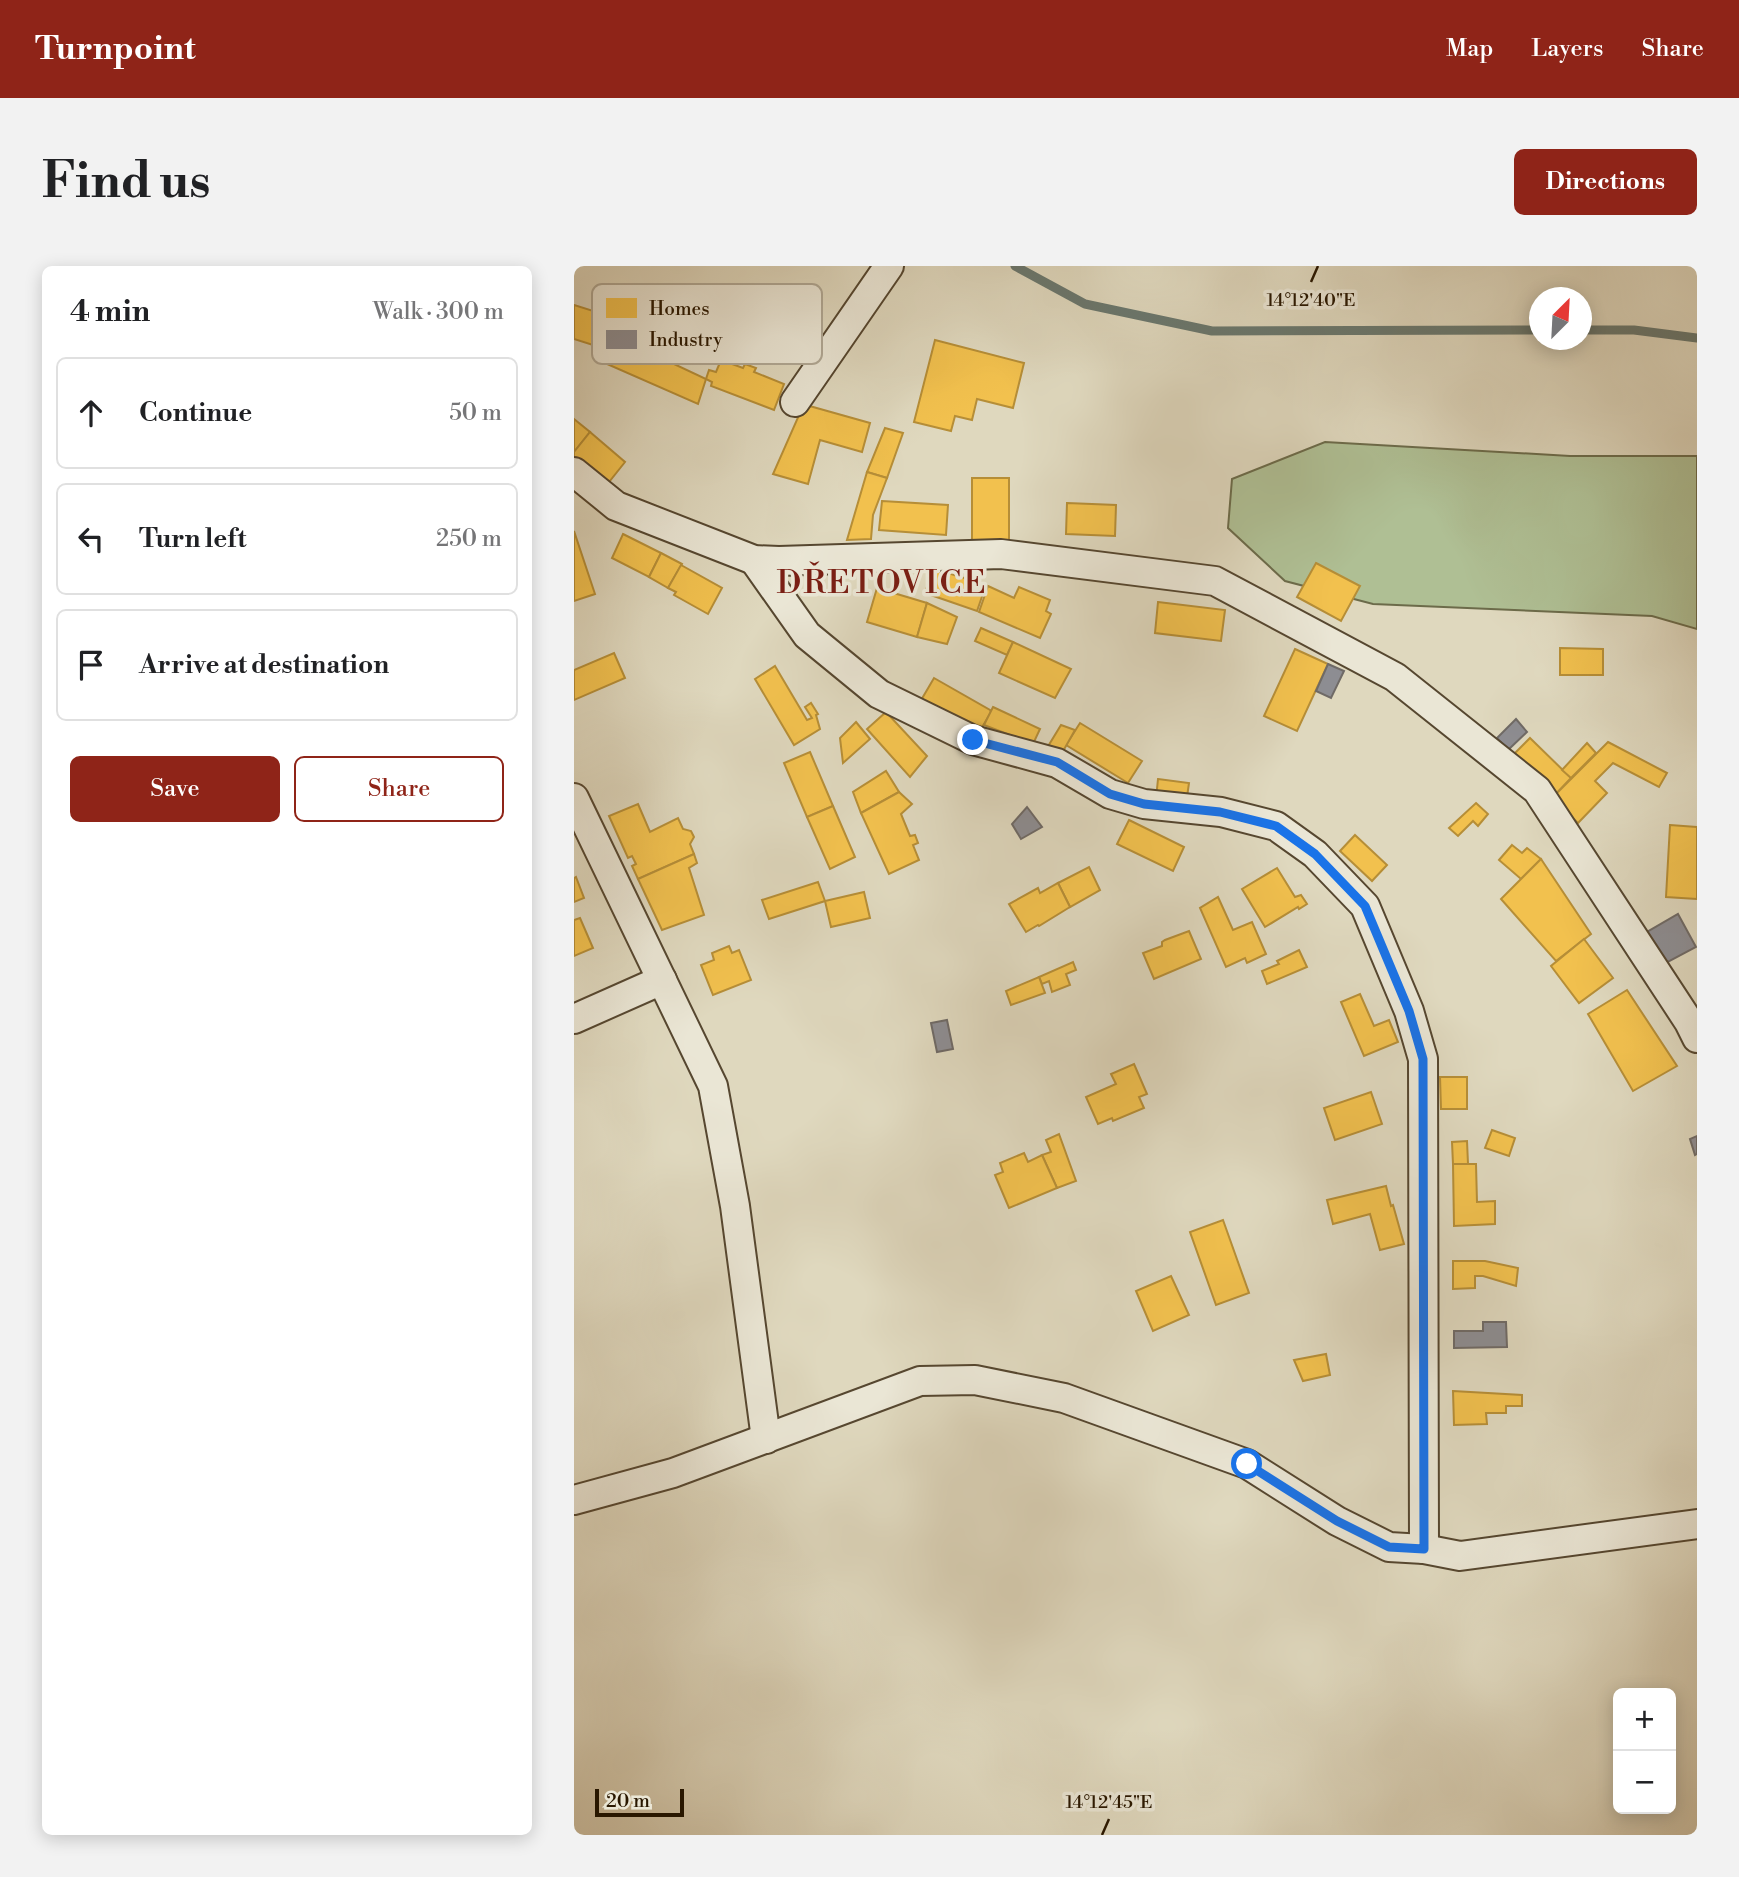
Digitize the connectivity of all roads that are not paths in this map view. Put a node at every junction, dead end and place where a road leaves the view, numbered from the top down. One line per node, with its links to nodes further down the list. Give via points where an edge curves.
1 (889, 266): 2 (street)
2 (822, 363)
3 (821, 364): 4 (street)
4 (795, 402)
5 (574, 472): 6 (street, via 616,506)
6 (754, 560): 10 (street, via 1001,554 1215,582 1395,677 1537,790); 14 (street, via 807,635 879,694 973,740 1057,762 1110,794 1276,826 1315,854 1365,906 1409,1011 1423,1059)
7 (574, 798): 8 (street)
8 (662, 980): 9 (street); 11 (street, via 713,1086 735,1206)
9 (574, 1019)
10 (1697, 1038)
11 (766, 1439): 12 (street, via 673,1474); 14 (street, via 920,1381 975,1380 1064,1398 1247,1464 1337,1521 1389,1547)
12 (574, 1500)
13 (1697, 1524): 14 (street, via 1461,1556)
14 (1424, 1549)

